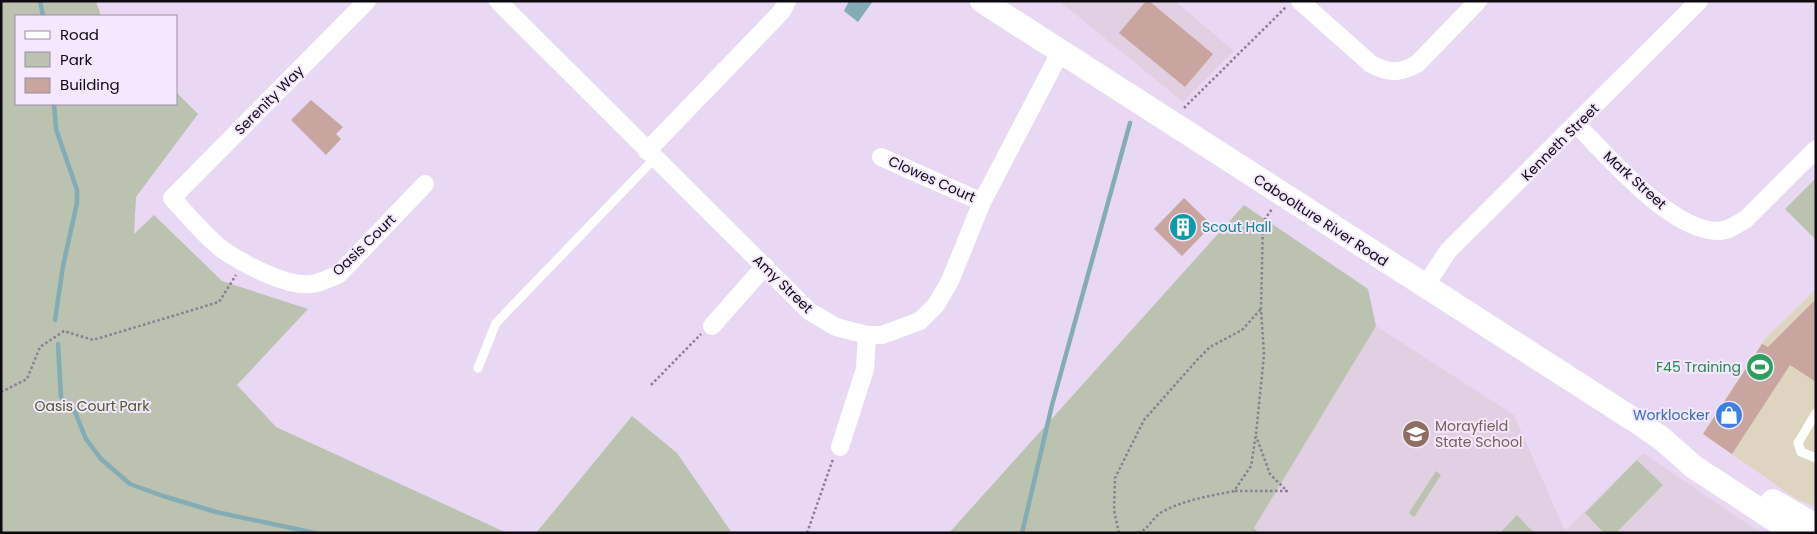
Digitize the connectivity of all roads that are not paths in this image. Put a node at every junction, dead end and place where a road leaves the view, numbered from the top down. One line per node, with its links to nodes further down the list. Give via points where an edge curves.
1 (366, 1): 14 (street, Serenity Way)
2 (498, 1): 11 (street, Amy Street)
3 (787, 1): 11 (street, via 782,11)
4 (982, 1): 8 (main road, Caboolture River Road)
5 (1300, 1): 6 (street, via 1371,64 1394,72 1417,64)
6 (1478, 1)
7 (1699, 1): 9 (street, Kenneth Street)
8 (1061, 51): 15 (street, Amy Street); 17 (main road, Caboolture River Road)
9 (1577, 125): 10 (street, Mark Street, via 1660,205 1700,228 1720,232 1746,219); 17 (street, Kenneth Street, via 1448,251)
10 (1816, 149)
11 (650, 155): 16 (street, Amy Street); 20 (lane, via 496,323)
12 (881, 157): 15 (street, Clowes Court)
13 (426, 184): 14 (street, Oasis Court, via 339,274 311,284 294,284 225,252)
14 (172, 198)
15 (982, 202): 19 (street, Amy Street, via 950,281 936,305 920,320 895,332)
16 (765, 266): 18 (street); 19 (street, Amy Street, via 822,320)
17 (1425, 286): 22 (main road, Caboolture River Road)
18 (712, 326)
19 (867, 335): 23 (street, via 865,370)
20 (478, 368)
21 (1816, 413): 24 (lane, via 1798,443 1801,452)
22 (1661, 438): 25 (main road, Caboolture River Road, via 1701,455); 26 (main road, Caboolture River Road, via 1694,467)
23 (840, 447)
24 (1816, 458)
25 (1816, 526)
26 (1795, 533)

